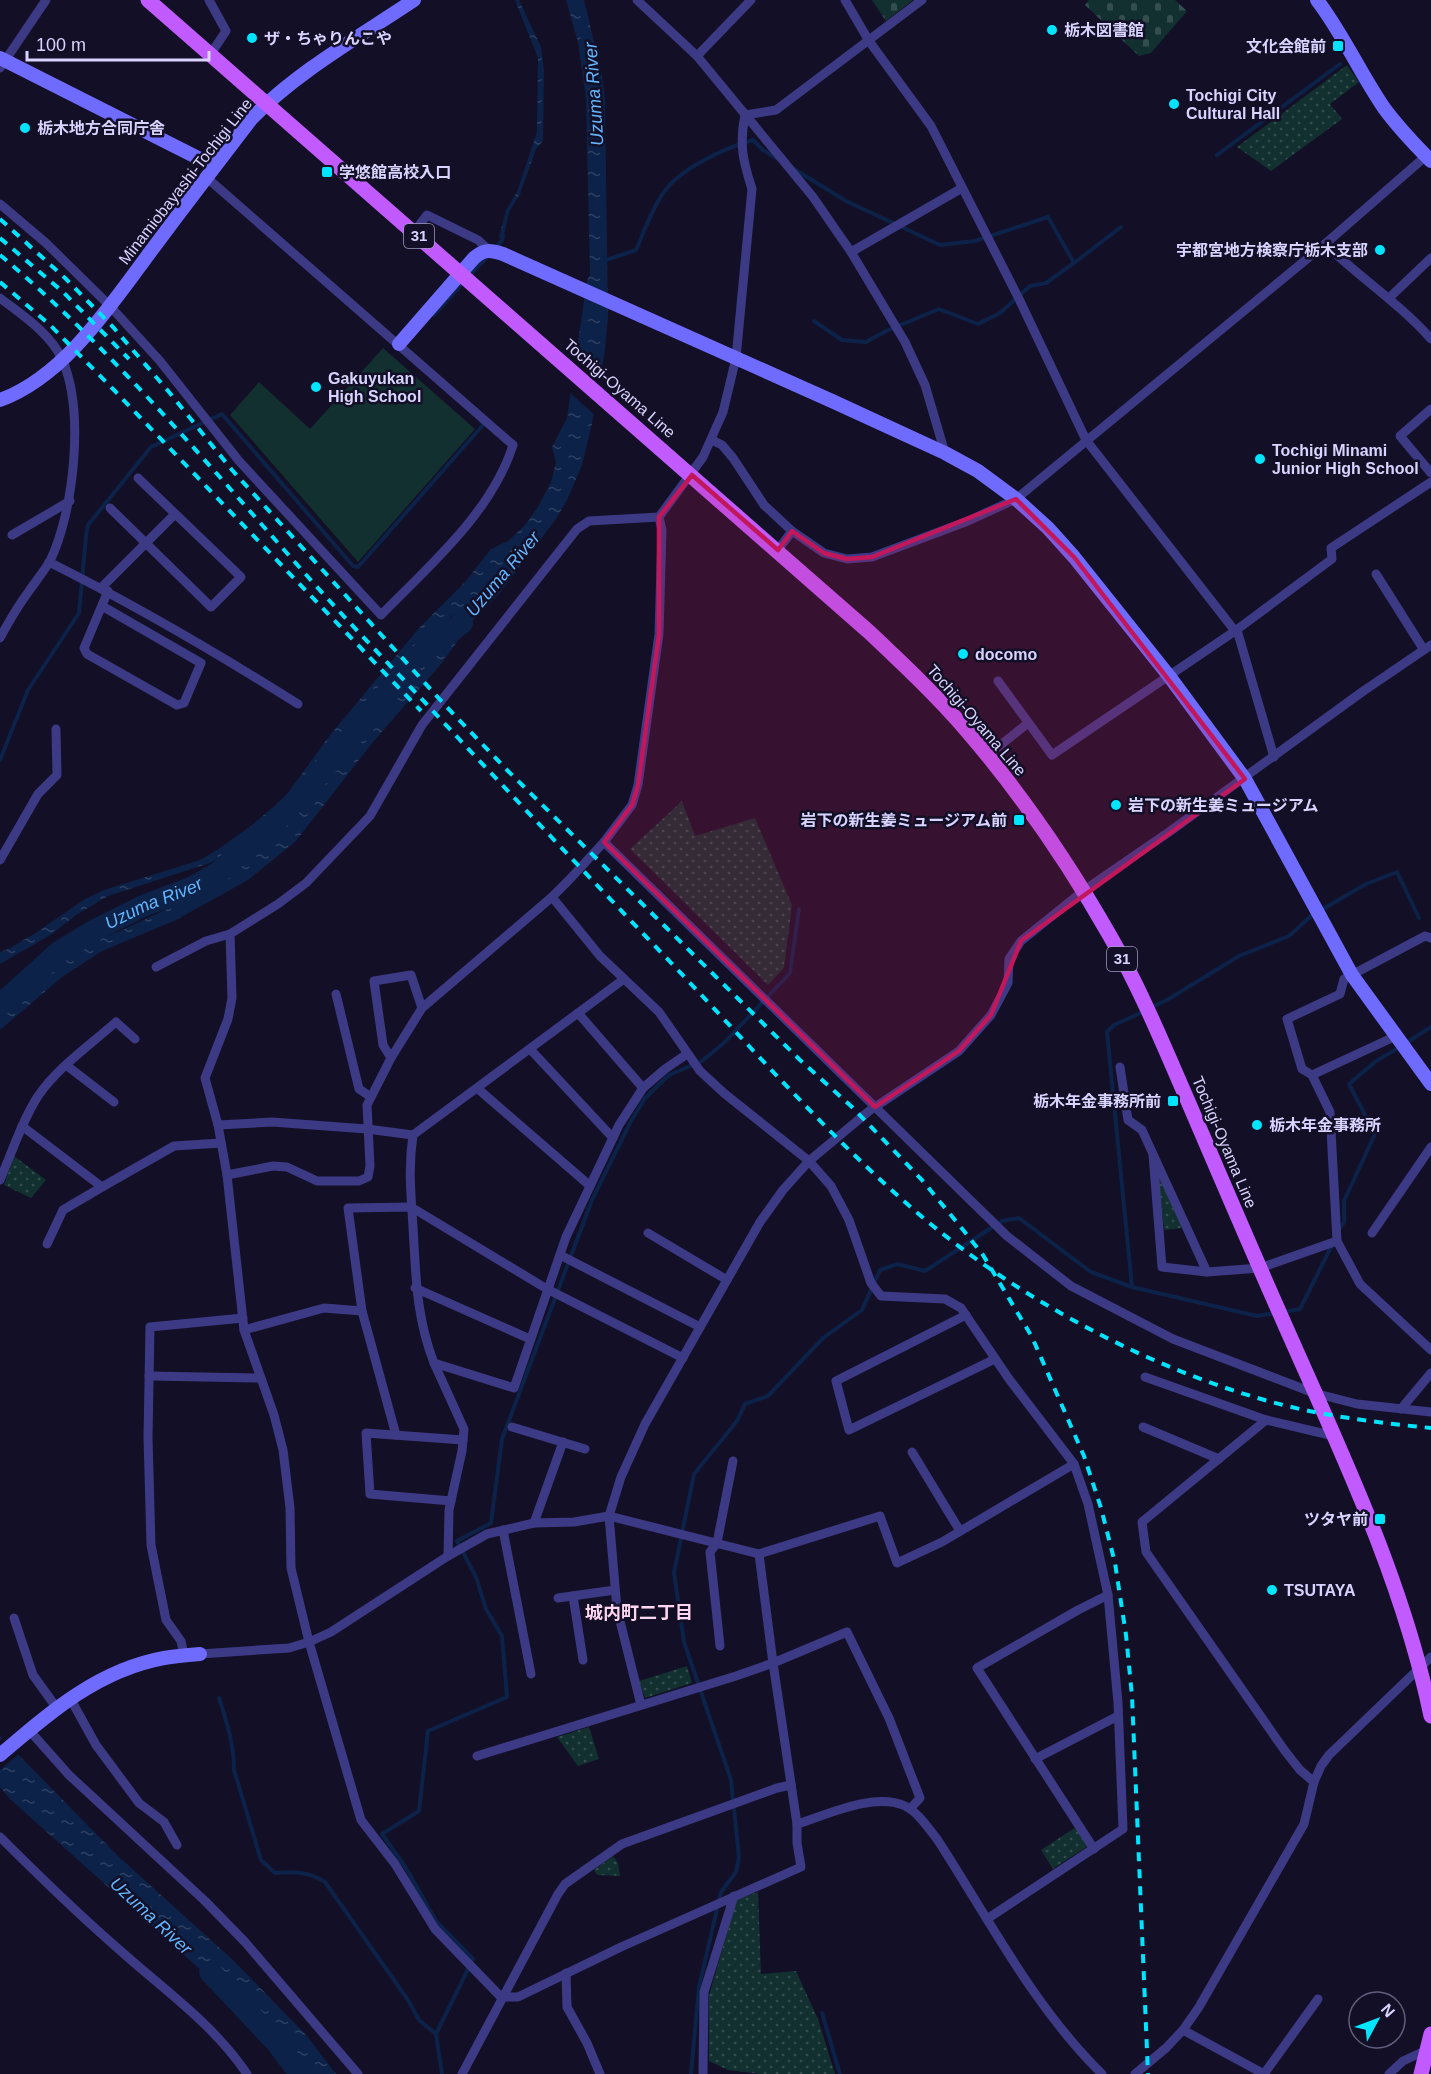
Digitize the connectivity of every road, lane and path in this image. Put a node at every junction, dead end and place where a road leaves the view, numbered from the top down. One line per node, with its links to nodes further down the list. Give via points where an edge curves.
1 (46, 0): 13 (street)
2 (148, 0): 11 (main road, Tochigi-Oyama Line / 31)
3 (210, 0): 11 (street, via 226,31)
4 (414, 0): 14 (street, Minamiobayashi-Tochigi Line)
5 (638, 0): 12 (street)
6 (751, 0): 12 (street)
7 (845, 0): 10 (street)
8 (922, 0): 10 (street)
9 (1317, 0): 16 (street, via 1384,107)
10 (869, 41): 15 (street, via 776,110); 18 (street, via 931,126)
11 (210, 55): 14 (main road, Tochigi-Oyama Line / 31)
12 (697, 56): 15 (street)
13 (1, 62): 17 (street)
14 (266, 104): 17 (street, Minamiobayashi-Tochigi Line); 20 (main road, Tochigi-Oyama Line / 31)
15 (746, 115): 23 (street, via 813,197); 32 (street, via 741,137 752,189)
16 (1429, 158): 21 (street)
17 (210, 172): 28 (street, Minamiobayashi-Tochigi Line); 30 (street)
18 (962, 188): 23 (street); 36 (street)
19 (0, 204): 28 (street)
20 (414, 232): 22 (street, via 427,216 478,240); 25 (main road, Tochigi-Oyama Line / 31)
21 (1325, 244): 27 (street); 36 (street)
22 (489, 250): 25 (street, via 482,251); 32 (street)
23 (851, 252): 37 (street, via 925,385)
24 (1431, 258): 27 (street)
25 (460, 273): 30 (street); 39 (main road, Tochigi-Oyama Line / 31)
26 (0, 298): 31 (street, via 50,340)
27 (1389, 298): 29 (street)
28 (110, 305): 30 (street, via 239,460 381,615 469,525 513,445); 31 (street, Minamiobayashi-Tochigi Line)
29 (1431, 339)
30 (399, 344)
31 (62, 358): 33 (street, Minamiobayashi-Tochigi Line, via 33,382); 43 (street, via 71,388 74,428)
32 (736, 358): 35 (street); 37 (street)
33 (0, 400)
34 (1431, 410): 38 (street, via 1400,436)
35 (712, 440): 39 (street); 47 (street, via 722,445 764,505)
36 (1086, 440): 42 (street); 55 (street)
37 (945, 453): 42 (street)
38 (1431, 473)
39 (692, 475): 46 (street); 50 (main road, Tochigi-Oyama Line / 31)
40 (138, 478): 45 (street)
41 (1431, 482): 55 (street, via 1331,548 1332,559)
42 (1016, 499): 47 (street, via 872,557 847,559 824,553); 58 (street, via 1074,557)
43 (70, 501): 48 (street); 51 (street)
44 (110, 507): 49 (street)
45 (175, 514): 49 (street); 49 (street, via 241,577 211,607)
46 (659, 517): 66 (street, via 659,634 639,785 632,805); 70 (street, via 589,521 577,528 422,725 370,816 306,883)
47 (792, 531): 50 (street)
48 (12, 534)
49 (146, 543): 53 (street)
50 (778, 550): 63 (main road, Tochigi-Oyama Line / 31, via 922,682)
51 (49, 562): 53 (street); 56 (street)
52 (1376, 574): 57 (street)
53 (105, 590): 54 (street); 60 (street)
54 (102, 606): 54 (street, via 84,648 87,654 177,705 184,704 201,663)
55 (1236, 630): 58 (street); 64 (street)
56 (0, 636)
57 (1428, 647): 64 (street)
58 (1169, 676): 61 (street, via 1052,755); 65 (street)
59 (998, 681): 61 (street)
60 (298, 704)
61 (1028, 723): 63 (street)
62 (56, 729): 67 (street, via 57,775 38,794)
63 (987, 756): 68 (main road, Tochigi-Oyama Line / 31, via 1040,825)
64 (1274, 757): 65 (street)
65 (1245, 778): 68 (street); 73 (street)
66 (604, 842): 69 (street); 91 (street)
67 (0, 860)
68 (1083, 891): 91 (street, via 1021,940 1009,959 1008,983 992,1015 959,1051); 111 (main road, Tochigi-Oyama Line / 31, via 1137,989)
69 (552, 897): 74 (street); 76 (street)
70 (230, 934): 72 (street, via 206,941); 92 (street, via 232,998 205,1078)
71 (1431, 938): 73 (street, via 1425,936)
72 (156, 967)
73 (1352, 975): 78 (street); 85 (street, via 1344,979 1340,994 1287,1019 1302,1069)
74 (624, 979): 77 (street); 81 (street, via 659,1012)
75 (336, 994): 89 (street, via 358,1089)
76 (422, 1008): 82 (street); 82 (street, via 411,975 375,981 383,1045)
77 (578, 1012): 80 (street); 88 (street)
78 (1396, 1036): 85 (street); 86 (street)
79 (135, 1039): 83 (street, via 116,1022)
80 (530, 1048): 87 (street); 96 (street)
81 (687, 1054): 88 (street); 100 (street, via 725,1094)
82 (391, 1058): 89 (street)
83 (66, 1065): 90 (street); 93 (street, via 39,1095)
84 (1120, 1067): 99 (street, via 1128,1120 1142,1130)
85 (1312, 1075): 108 (street, via 1330,1112)
86 (1431, 1084)
87 (477, 1088): 95 (street); 103 (street)
88 (643, 1089): 96 (street)
89 (371, 1097): 94 (street, via 367,1105)
90 (114, 1102)
91 (875, 1107): 100 (street); 130 (street, via 1007,1236 1071,1286 1173,1339)
92 (218, 1125): 94 (street, via 272,1122); 97 (street)
93 (22, 1126): 102 (street); 104 (street)
94 (368, 1129): 95 (street); 101 (street, via 370,1166 368,1177 359,1181 317,1181 287,1167 273,1166)
95 (412, 1135): 105 (street, via 408,1164)
96 (613, 1138): 103 (street)
97 (221, 1143): 101 (street); 104 (street, via 174,1146)
98 (1431, 1148): 107 (street)
99 (1153, 1155): 112 (street); 112 (street, via 1162,1267)
100 (809, 1161): 113 (street, via 760,1222); 117 (street, via 831,1186 845,1212 871,1283 881,1296 945,1299 961,1308)
101 (227, 1175): 118 (street)
102 (0, 1180)
103 (589, 1185): 110 (street)
104 (102, 1187): 109 (street, via 63,1210)
105 (411, 1207): 114 (street); 115 (street); 116 (street, via 348,1208)
106 (648, 1233): 113 (street)
107 (1372, 1233)
108 (1337, 1240): 111 (street); 122 (street, via 1360,1284)
109 (47, 1244)
110 (560, 1255): 115 (street); 119 (street)
111 (1260, 1268): 112 (street); 130 (main road, Tochigi-Oyama Line / 31)
112 (1207, 1272)
113 (727, 1280): 119 (street)
114 (416, 1288): 121 (street); 125 (street, via 423,1336)
115 (547, 1289): 121 (street); 123 (street)
116 (362, 1311): 120 (street, via 324,1308); 136 (street)
117 (966, 1316): 124 (street); 124 (street, via 836,1381 849,1430)
118 (243, 1318): 120 (street); 127 (street, via 150,1327)
119 (700, 1328): 123 (street)
120 (244, 1330): 129 (street)
121 (530, 1339): 125 (street, via 514,1388)
122 (1431, 1350)
123 (682, 1358): 146 (street, via 645,1424 621,1477)
124 (995, 1359): 144 (street)
125 (434, 1363): 138 (street, via 464,1429)
126 (1431, 1372): 131 (street)
127 (149, 1376): 129 (street); 161 (street, via 151,1545 166,1620)
128 (1145, 1377): 133 (street)
129 (261, 1378): 158 (street, via 283,1450 290,1508 291,1568)
130 (1314, 1392): 131 (street, via 1357,1404); 137 (main road, Tochigi-Oyama Line / 31)
131 (1401, 1409): 132 (street)
132 (1431, 1412)
133 (1266, 1420): 137 (street); 142 (street)
134 (512, 1426): 139 (street)
135 (1143, 1427): 142 (street)
136 (396, 1435): 138 (street); 145 (street, via 366,1433 370,1494)
137 (1334, 1436): 163 (main road, Tochigi-Oyama Line / 31)
138 (463, 1440): 145 (street)
139 (563, 1442): 140 (street); 147 (street)
140 (585, 1449)
141 (912, 1452): 149 (street)
142 (1219, 1459): 175 (street, via 1142,1522 1146,1552 1285,1751)
143 (733, 1461): 150 (street)
144 (1074, 1464): 149 (street); 154 (street, via 1088,1504)
145 (451, 1501): 152 (street)
146 (609, 1516): 147 (street); 150 (street); 153 (street)
147 (534, 1523): 148 (street)
148 (503, 1530): 152 (street, via 487,1533); 165 (street)
149 (960, 1531): 151 (street, via 897,1563 880,1516)
150 (717, 1543): 151 (street); 159 (street, via 710,1552)
151 (759, 1554): 164 (street)
152 (448, 1556): 158 (street, via 331,1632)
153 (615, 1590): 155 (street); 167 (street)
154 (1108, 1595): 169 (street); 174 (street, via 977,1668)
155 (573, 1596): 156 (street); 162 (street)
156 (558, 1598)
157 (14, 1618): 168 (street, via 33,1675)
158 (309, 1642): 160 (street); 185 (street, via 362,1820 435,1929)
159 (720, 1646)
160 (200, 1654): 161 (street)
161 (184, 1655): 166 (street, via 133,1666)
162 (583, 1660)
163 (1426, 1662): 170 (main road, Tochigi-Oyama Line / 31); 175 (street, via 1329,1755)
164 (773, 1664): 167 (street); 176 (street); 177 (street, via 847,1632 889,1718 920,1798)
165 (531, 1674)
166 (70, 1698): 168 (street); 180 (street, via 96,1745 139,1803 164,1822)
167 (641, 1705): 173 (street)
168 (56, 1707): 171 (street)
169 (1118, 1716): 174 (street); 181 (street, via 1123,1829)
170 (1431, 1716)
171 (26, 1733): 172 (street); 191 (street, via 245,1942)
172 (0, 1755)
173 (477, 1756)
174 (1035, 1759): 181 (street)
175 (1314, 1782): 187 (street, via 1304,1824)
176 (791, 1785): 178 (street); 185 (street, via 622,1844 566,1884)
177 (910, 1809): 178 (street, via 890,1802 869,1802); 183 (street, via 937,1839)
178 (797, 1824): 182 (street, via 801,1867)
179 (0, 1837): 190 (street, via 63,1900 193,2012 217,2036)
180 (177, 1845)
181 (1094, 1849): 183 (street)
182 (734, 1896): 184 (street); 194 (street, via 704,1992)
183 (987, 1919): 195 (street, via 1045,2010)
184 (566, 1973): 185 (street, via 518,1997); 193 (street, via 567,2007)
185 (501, 1997): 192 (street)
186 (1318, 1999): 197 (street)
187 (1183, 2030): 196 (street); 197 (street)
188 (1431, 2034): 189 (main road)
189 (1429, 2051): 198 (street, via 1402,2061); 199 (main road)
190 (242, 2072)
191 (358, 2074)
192 (462, 2074)
193 (600, 2074)
194 (703, 2074)
195 (1102, 2074)
196 (1135, 2074)
197 (1264, 2074)
198 (1389, 2074)
199 (1420, 2074)

